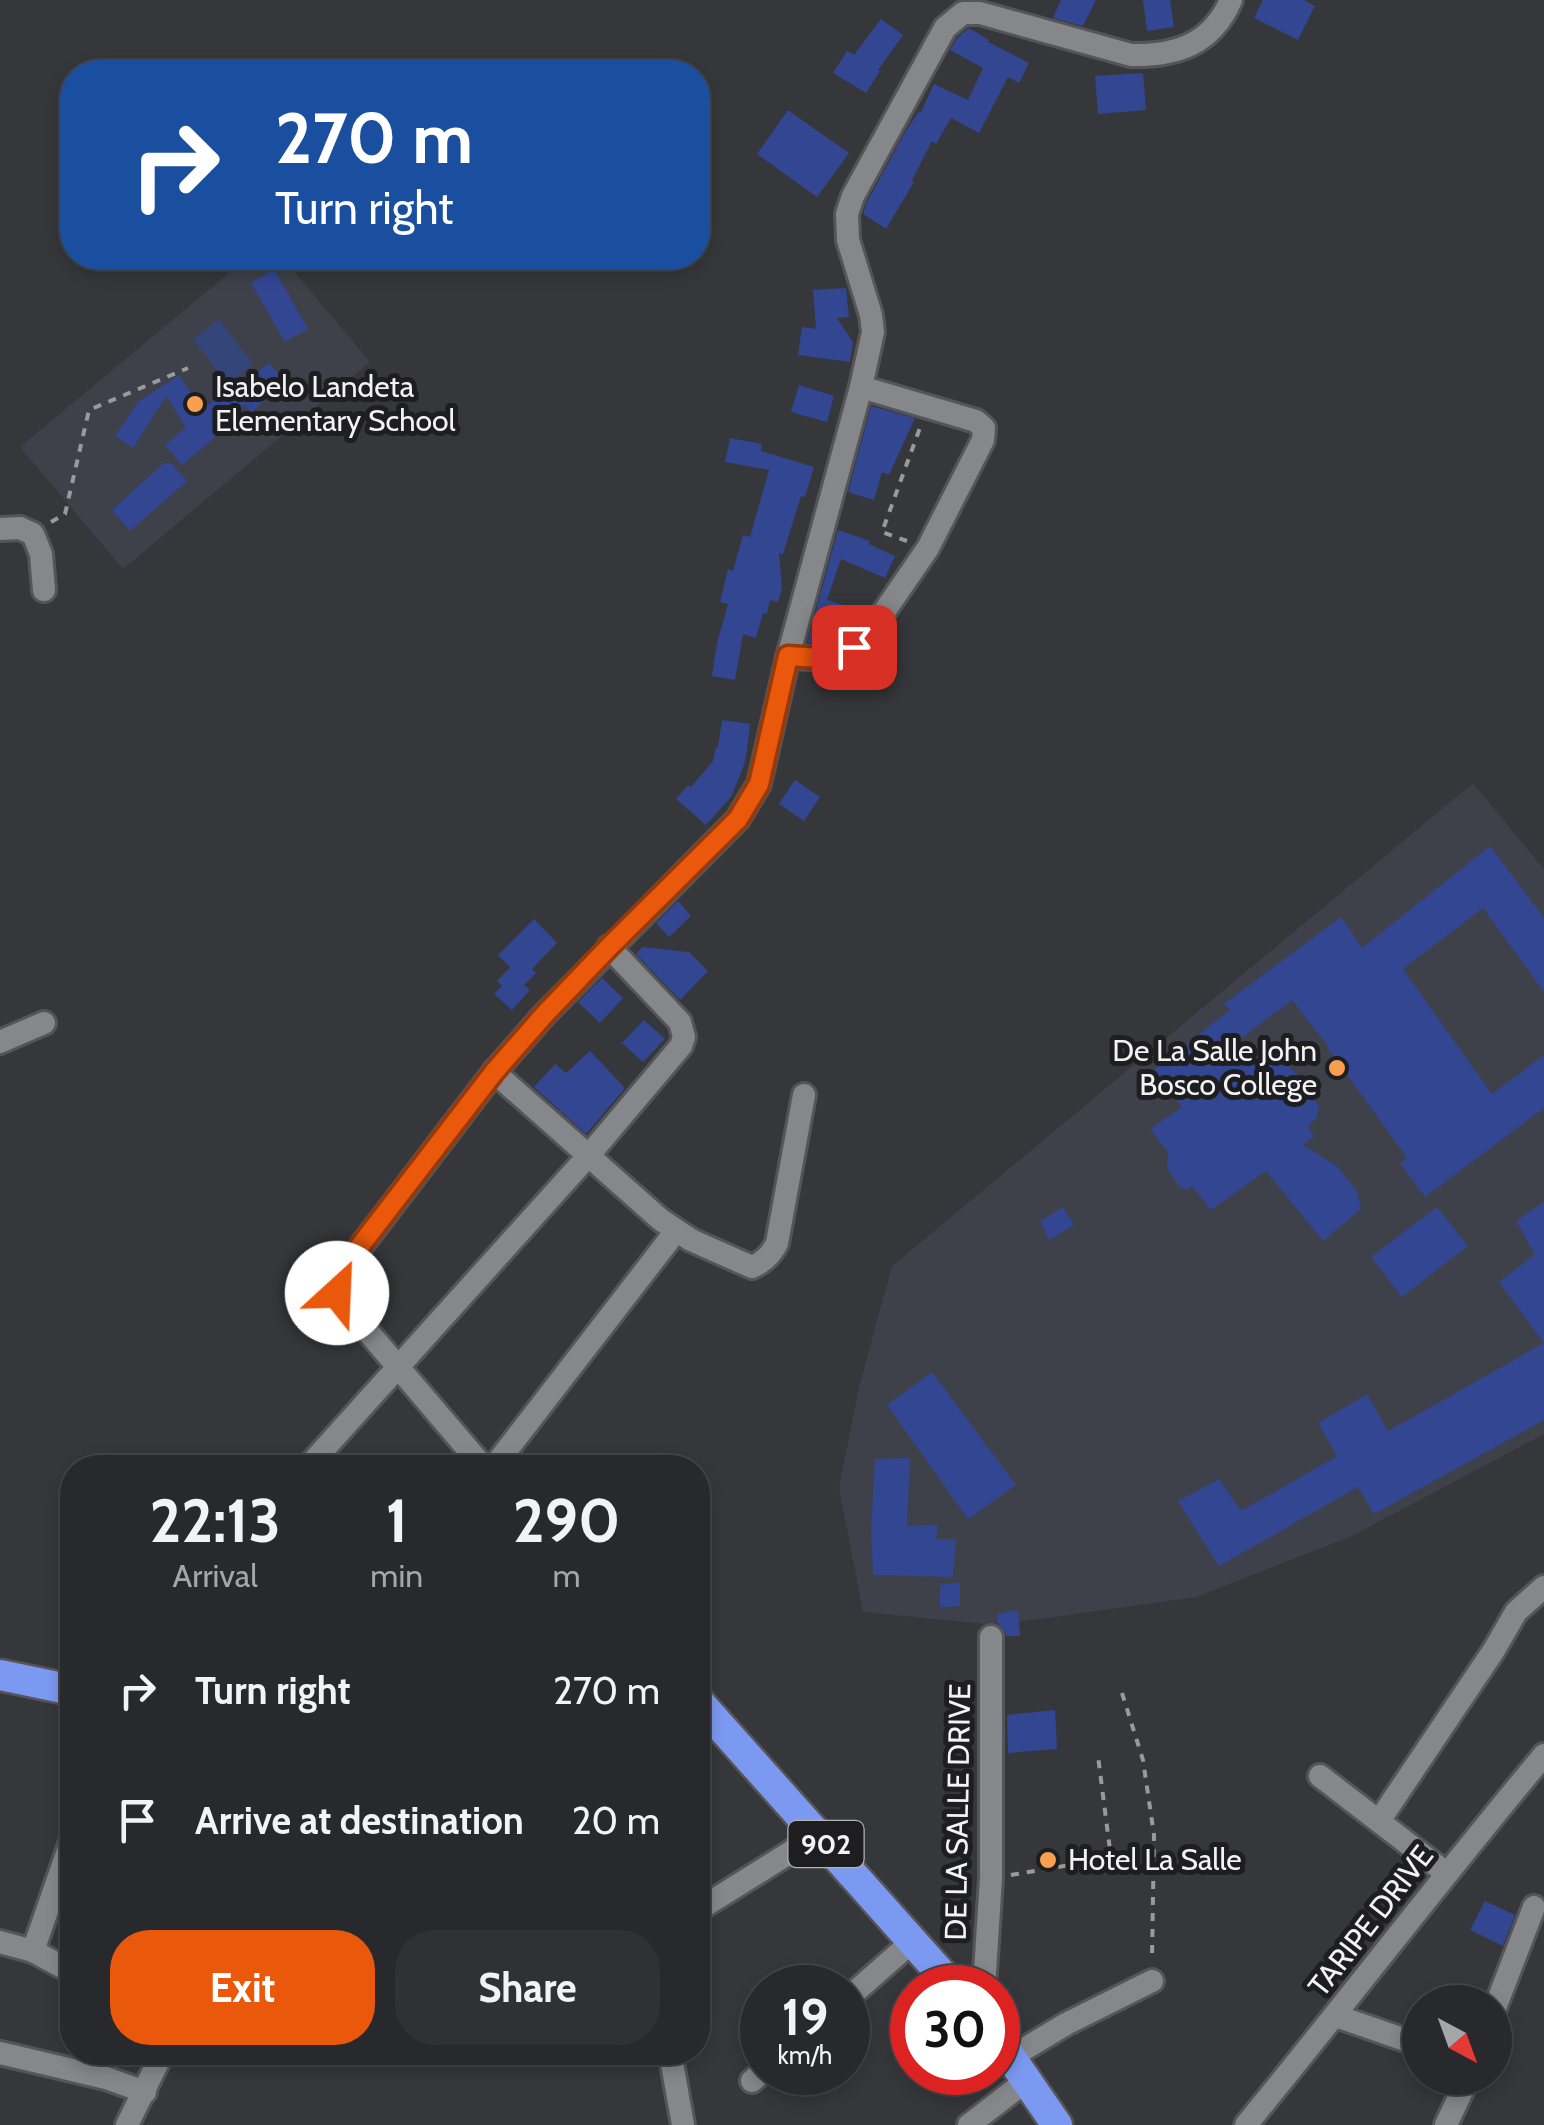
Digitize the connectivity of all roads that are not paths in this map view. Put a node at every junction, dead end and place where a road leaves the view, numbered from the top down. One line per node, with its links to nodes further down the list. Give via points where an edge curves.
1 (1231, 0): 2 (street, via 1219,24 1202,38 1148,56)
2 (965, 7): 3 (street, via 945,28 847,214 873,332)
3 (861, 387): 6 (street); 6 (street, via 976,421 985,434 928,548 882,615 836,659)
4 (0, 529): 5 (street, via 32,534)
5 (44, 590)
6 (788, 656): 7 (street, via 750,803)
7 (609, 947): 10 (street); 12 (street, via 680,1022 684,1037)
8 (44, 1023): 9 (street)
9 (0, 1042)
10 (494, 1072): 12 (street); 14 (street, via 336,1279 341,1300)
11 (804, 1095): 13 (street, via 776,1243 762,1263 752,1268)
12 (589, 1156): 13 (street); 14 (street)
13 (676, 1231): 17 (street)
14 (399, 1366): 15 (street); 16 (street)
15 (319, 1455)
16 (473, 1455)
17 (504, 1455)
18 (1544, 1587): 25 (street, via 1516,1612)
19 (991, 1637): 35 (street, DE LA SALLE DRIVE)
20 (0, 1675): 21 (highway)
21 (60, 1688)
22 (710, 1715): 26 (highway, 902)
23 (1544, 1756): 28 (street, TARIPE DRIVE)
24 (1320, 1776): 25 (street)
25 (1379, 1821): 28 (street)
26 (818, 1834): 29 (street); 31 (highway, 902)
27 (60, 1873): 33 (street)
28 (1446, 1873): 40 (street, TARIPE DRIVE)
29 (710, 1902)
30 (1534, 1907): 39 (street)
31 (914, 1940): 34 (highway, 902); 37 (street)
32 (0, 1942): 33 (street)
33 (32, 1952): 36 (street)
34 (935, 1965)
35 (986, 1965)
36 (60, 1966)
37 (870, 1979)
38 (1152, 1981): 42 (street)
39 (1504, 1985)
40 (1336, 2016): 41 (street); 53 (street, TARIPE DRIVE)
41 (1402, 2039)
42 (1020, 2053)
43 (0, 2054): 49 (street, via 106,2078)
44 (157, 2065): 49 (street)
45 (672, 2065): 50 (street)
46 (1020, 2070): 52 (highway)
47 (989, 2095): 51 (street)
48 (1460, 2095): 54 (street)
49 (136, 2113)
50 (683, 2125)
51 (970, 2125)
52 (1057, 2125)
53 (1246, 2125)
54 (1446, 2125)

